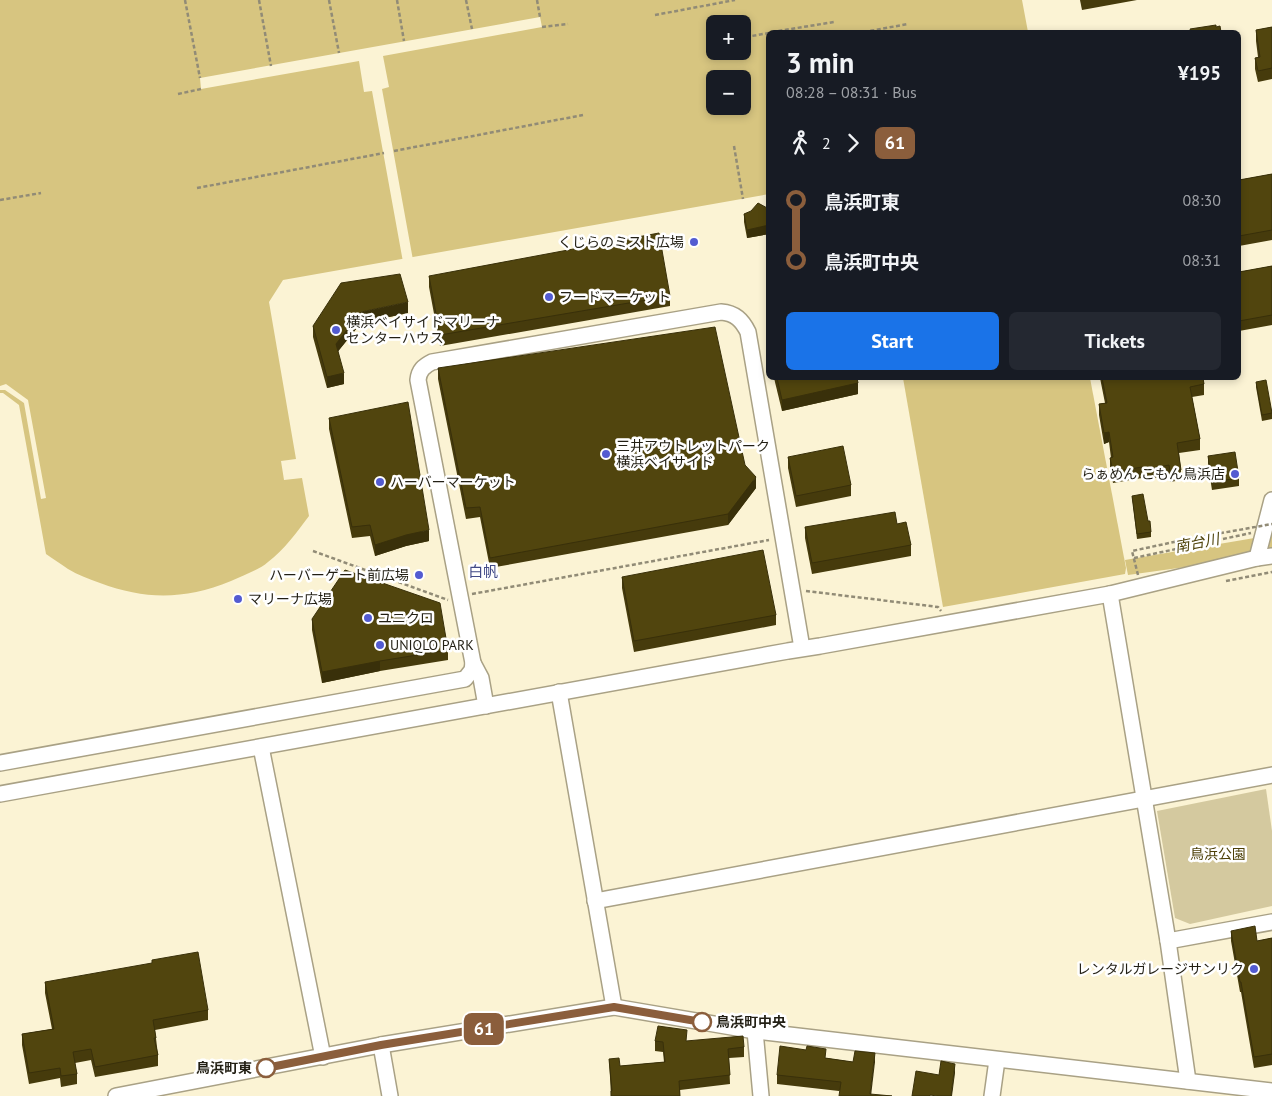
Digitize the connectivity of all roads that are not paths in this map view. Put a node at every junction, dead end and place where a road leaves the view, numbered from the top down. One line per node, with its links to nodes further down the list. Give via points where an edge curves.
1 (1272, 500): 2 (street)
2 (1265, 557): 3 (street)
3 (1110, 594): 4 (street); 12 (street)
4 (802, 648): 5 (street, via 748,332 736,316 721,312 432,362 424,366 418,380); 6 (street)
5 (473, 664): 7 (street, via 481,678); 9 (street, via 465,679)
6 (559, 692): 7 (street); 13 (street)
7 (486, 706): 8 (street)
8 (261, 747): 11 (street); 19 (street)
9 (0, 763)
10 (1272, 775): 12 (street)
11 (0, 794)
12 (1144, 798): 13 (street); 15 (street)
13 (595, 901): 16 (street)
14 (1272, 922): 15 (street)
15 (1168, 941): 21 (street)
16 (614, 1007): 17 (street); 18 (street)
17 (755, 1031): 20 (street); 26 (street)
18 (381, 1045): 19 (street); 25 (street)
19 (323, 1057): 24 (street)
20 (997, 1060): 21 (street); 27 (street)
21 (1188, 1081): 22 (street)
22 (1236, 1091): 23 (street)
23 (1272, 1091)
24 (116, 1096)
25 (390, 1096)
26 (761, 1096)
27 (992, 1096)

